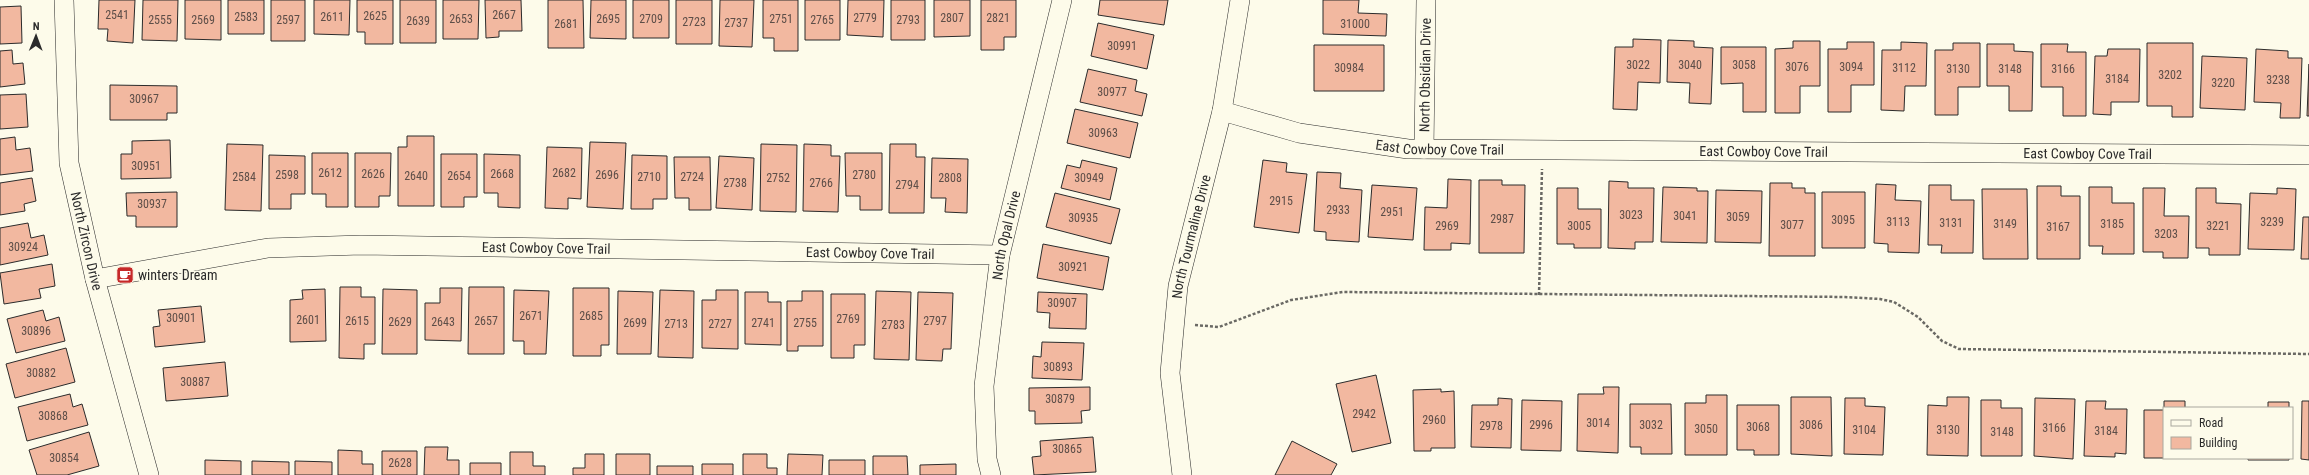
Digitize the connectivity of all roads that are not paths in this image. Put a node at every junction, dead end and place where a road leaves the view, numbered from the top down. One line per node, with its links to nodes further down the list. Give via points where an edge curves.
1 (64, 0): 9 (street, North Zircon Drive, via 69,162)
2 (1062, 0): 8 (street, North Opal Drive)
3 (1240, 0): 5 (street, North Tourmaline Drive)
4 (1426, 0): 6 (street, North Obsidian Drive)
5 (1222, 111): 6 (street, East Cowboy Cove Trail, via 1299,133 1408,149); 12 (street, North Tourmaline Drive, via 1178,286 1170,373)
6 (1424, 149): 7 (street, East Cowboy Cove Trail)
7 (2309, 155)
8 (1000, 255): 9 (street, East Cowboy Cove Trail, via 361,245 268,248); 11 (street, North Opal Drive, via 984,386 987,459)
9 (95, 279): 10 (street, North Zircon Drive)
10 (148, 475)
11 (991, 475)
12 (1182, 475)

